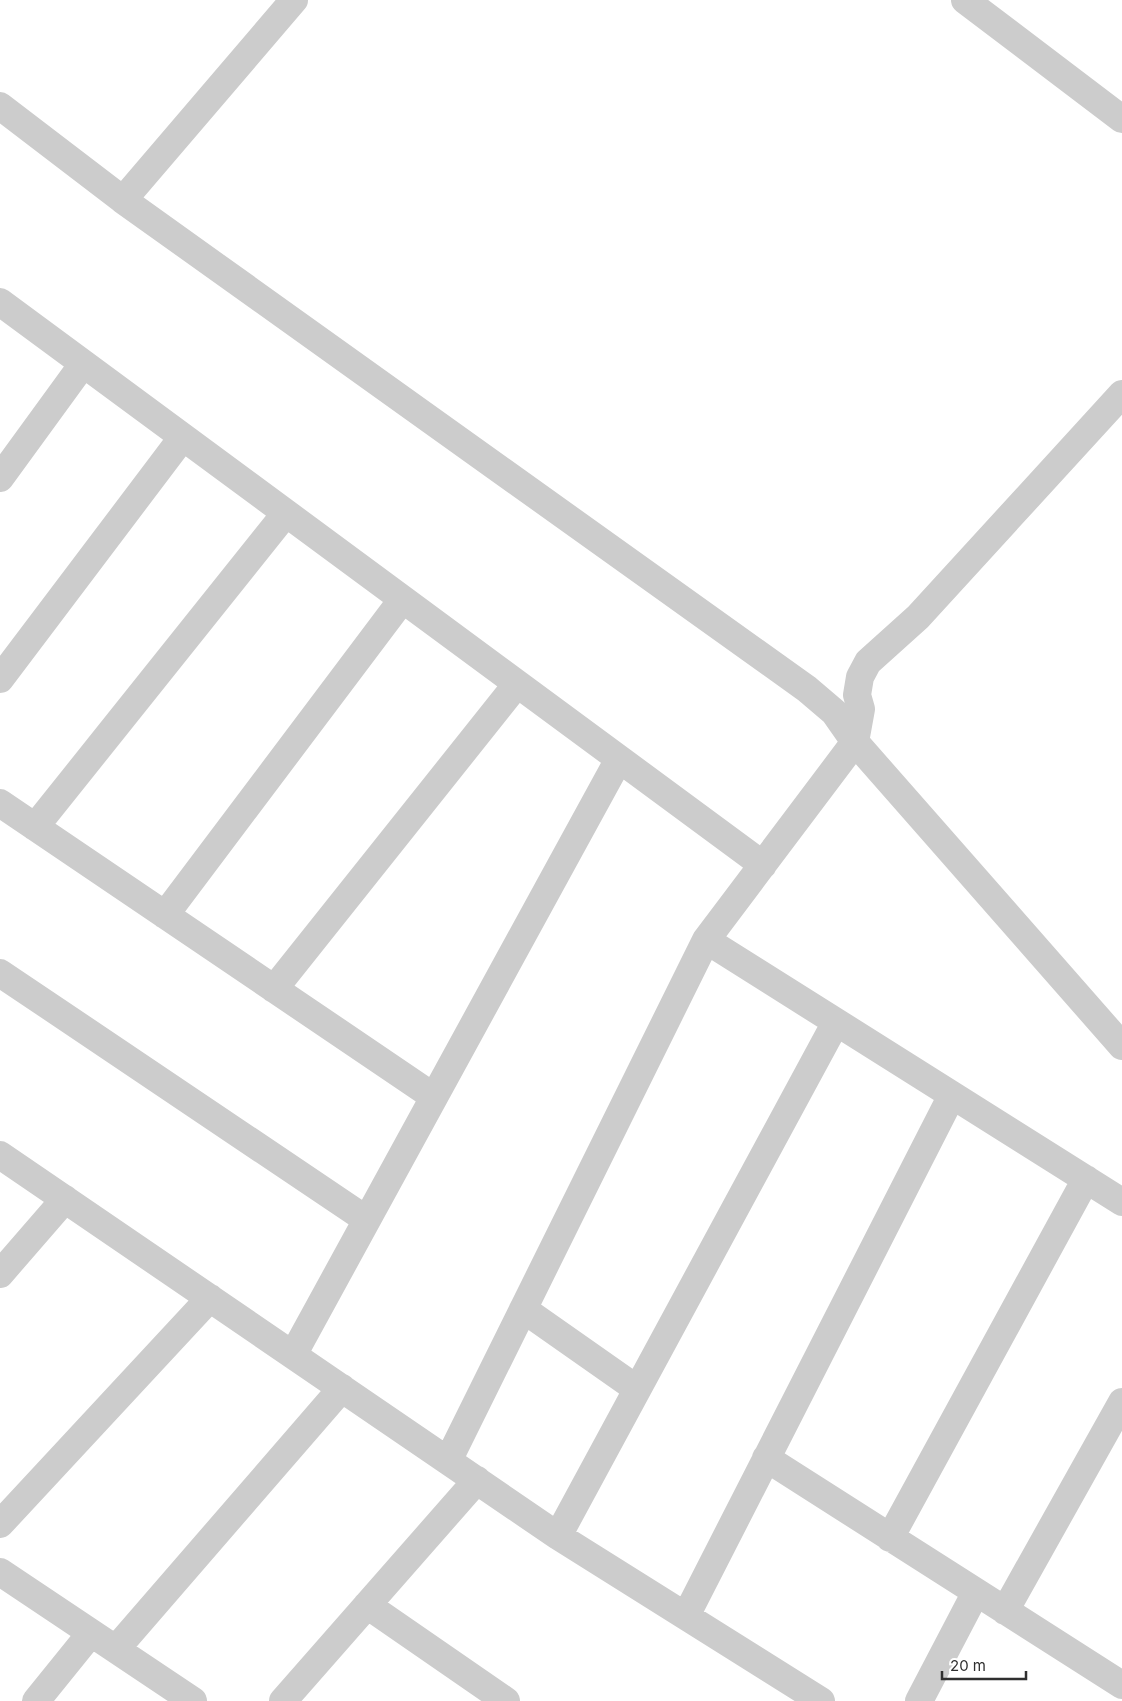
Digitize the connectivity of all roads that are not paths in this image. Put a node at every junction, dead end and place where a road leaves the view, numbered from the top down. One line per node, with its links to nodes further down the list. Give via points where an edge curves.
1 (294, 0): 5 (street)
2 (965, 0): 4 (street)
3 (0, 106): 5 (street)
4 (1122, 119)
5 (122, 200): 15 (street, via 807,689 834,712)
6 (0, 302): 7 (street)
7 (83, 364): 9 (street); 10 (street)
8 (1122, 394): 15 (street, via 918,617 868,662 860,677 857,695 860,709)
9 (182, 438): 11 (street); 13 (street)
10 (0, 478)
11 (286, 513): 12 (street); 18 (street)
12 (402, 600): 14 (street); 20 (street)
13 (0, 679)
14 (517, 684): 16 (street); 23 (street)
15 (855, 742): 19 (street); 25 (street)
16 (619, 759): 19 (street); 27 (street)
17 (0, 803): 18 (street)
18 (35, 827): 20 (street)
19 (763, 865): 21 (street)
20 (165, 915): 23 (street)
21 (706, 940): 24 (street); 35 (street)
22 (0, 973): 32 (street)
23 (274, 989): 27 (street)
24 (836, 1022): 26 (street); 38 (street)
25 (1122, 1046)
26 (952, 1095): 29 (street); 40 (street)
27 (434, 1097): 32 (street)
28 (0, 1155): 30 (street)
29 (1086, 1179): 31 (street); 45 (street)
30 (64, 1199): 33 (street); 34 (street)
31 (1122, 1202)
32 (367, 1220): 36 (street)
33 (0, 1274)
34 (210, 1298): 36 (street); 43 (street)
35 (523, 1309): 38 (street); 41 (street)
36 (293, 1354): 37 (street)
37 (342, 1388): 41 (street); 52 (street)
38 (638, 1389): 44 (street)
39 (1122, 1402): 49 (street)
40 (766, 1458): 45 (street); 50 (street)
41 (448, 1460): 42 (street)
42 (477, 1480): 44 (street); 48 (street)
43 (0, 1524)
44 (558, 1536): 50 (street)
45 (890, 1538): 47 (street)
46 (0, 1572): 51 (street)
47 (976, 1592): 49 (street); 59 (street)
48 (367, 1605): 57 (street); 58 (street)
49 (1005, 1611): 53 (street)
50 (686, 1616): 54 (street)
51 (92, 1633): 52 (street); 55 (street)
52 (116, 1649): 56 (street)
53 (1122, 1685)
54 (813, 1699)
55 (36, 1701)
56 (193, 1701)
57 (283, 1701)
58 (506, 1701)
59 (919, 1701)

